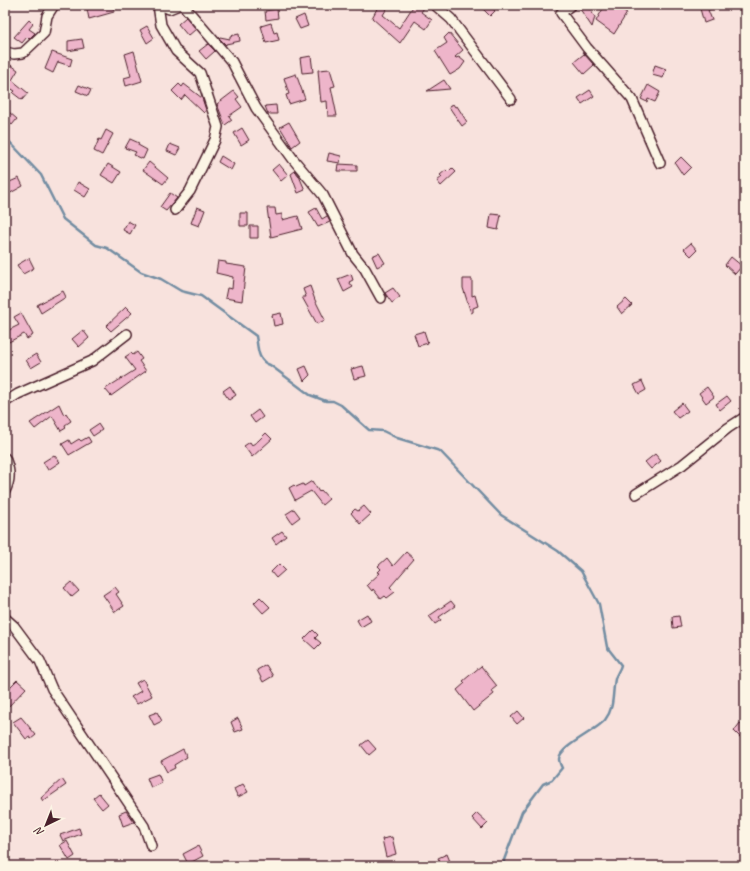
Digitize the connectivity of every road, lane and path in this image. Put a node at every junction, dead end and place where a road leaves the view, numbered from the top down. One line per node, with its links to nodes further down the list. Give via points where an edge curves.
1 (54, 5): 8 (street, via 47,16 44,33 23,53)
2 (158, 5): 11 (street, via 161,25 176,51 200,73 218,127 215,140 190,191)
3 (161, 5): 4 (street, via 169,9)
4 (178, 5)
5 (183, 5): 12 (street, via 232,62 256,108 323,195 353,254 365,269)
6 (435, 5): 9 (street, via 451,19)
7 (571, 5): 10 (street, via 561,13 632,100)
8 (5, 52)
9 (510, 99)
10 (660, 163)
11 (175, 210)
12 (381, 298)
13 (127, 334): 14 (street, via 92,361)
14 (5, 402)
15 (745, 417): 18 (street, via 682,465)
16 (5, 458): 17 (street, via 10,468 10,479)
17 (5, 491)
18 (636, 494)
19 (5, 618): 20 (street, via 40,661 52,689 144,826)
20 (151, 846)

